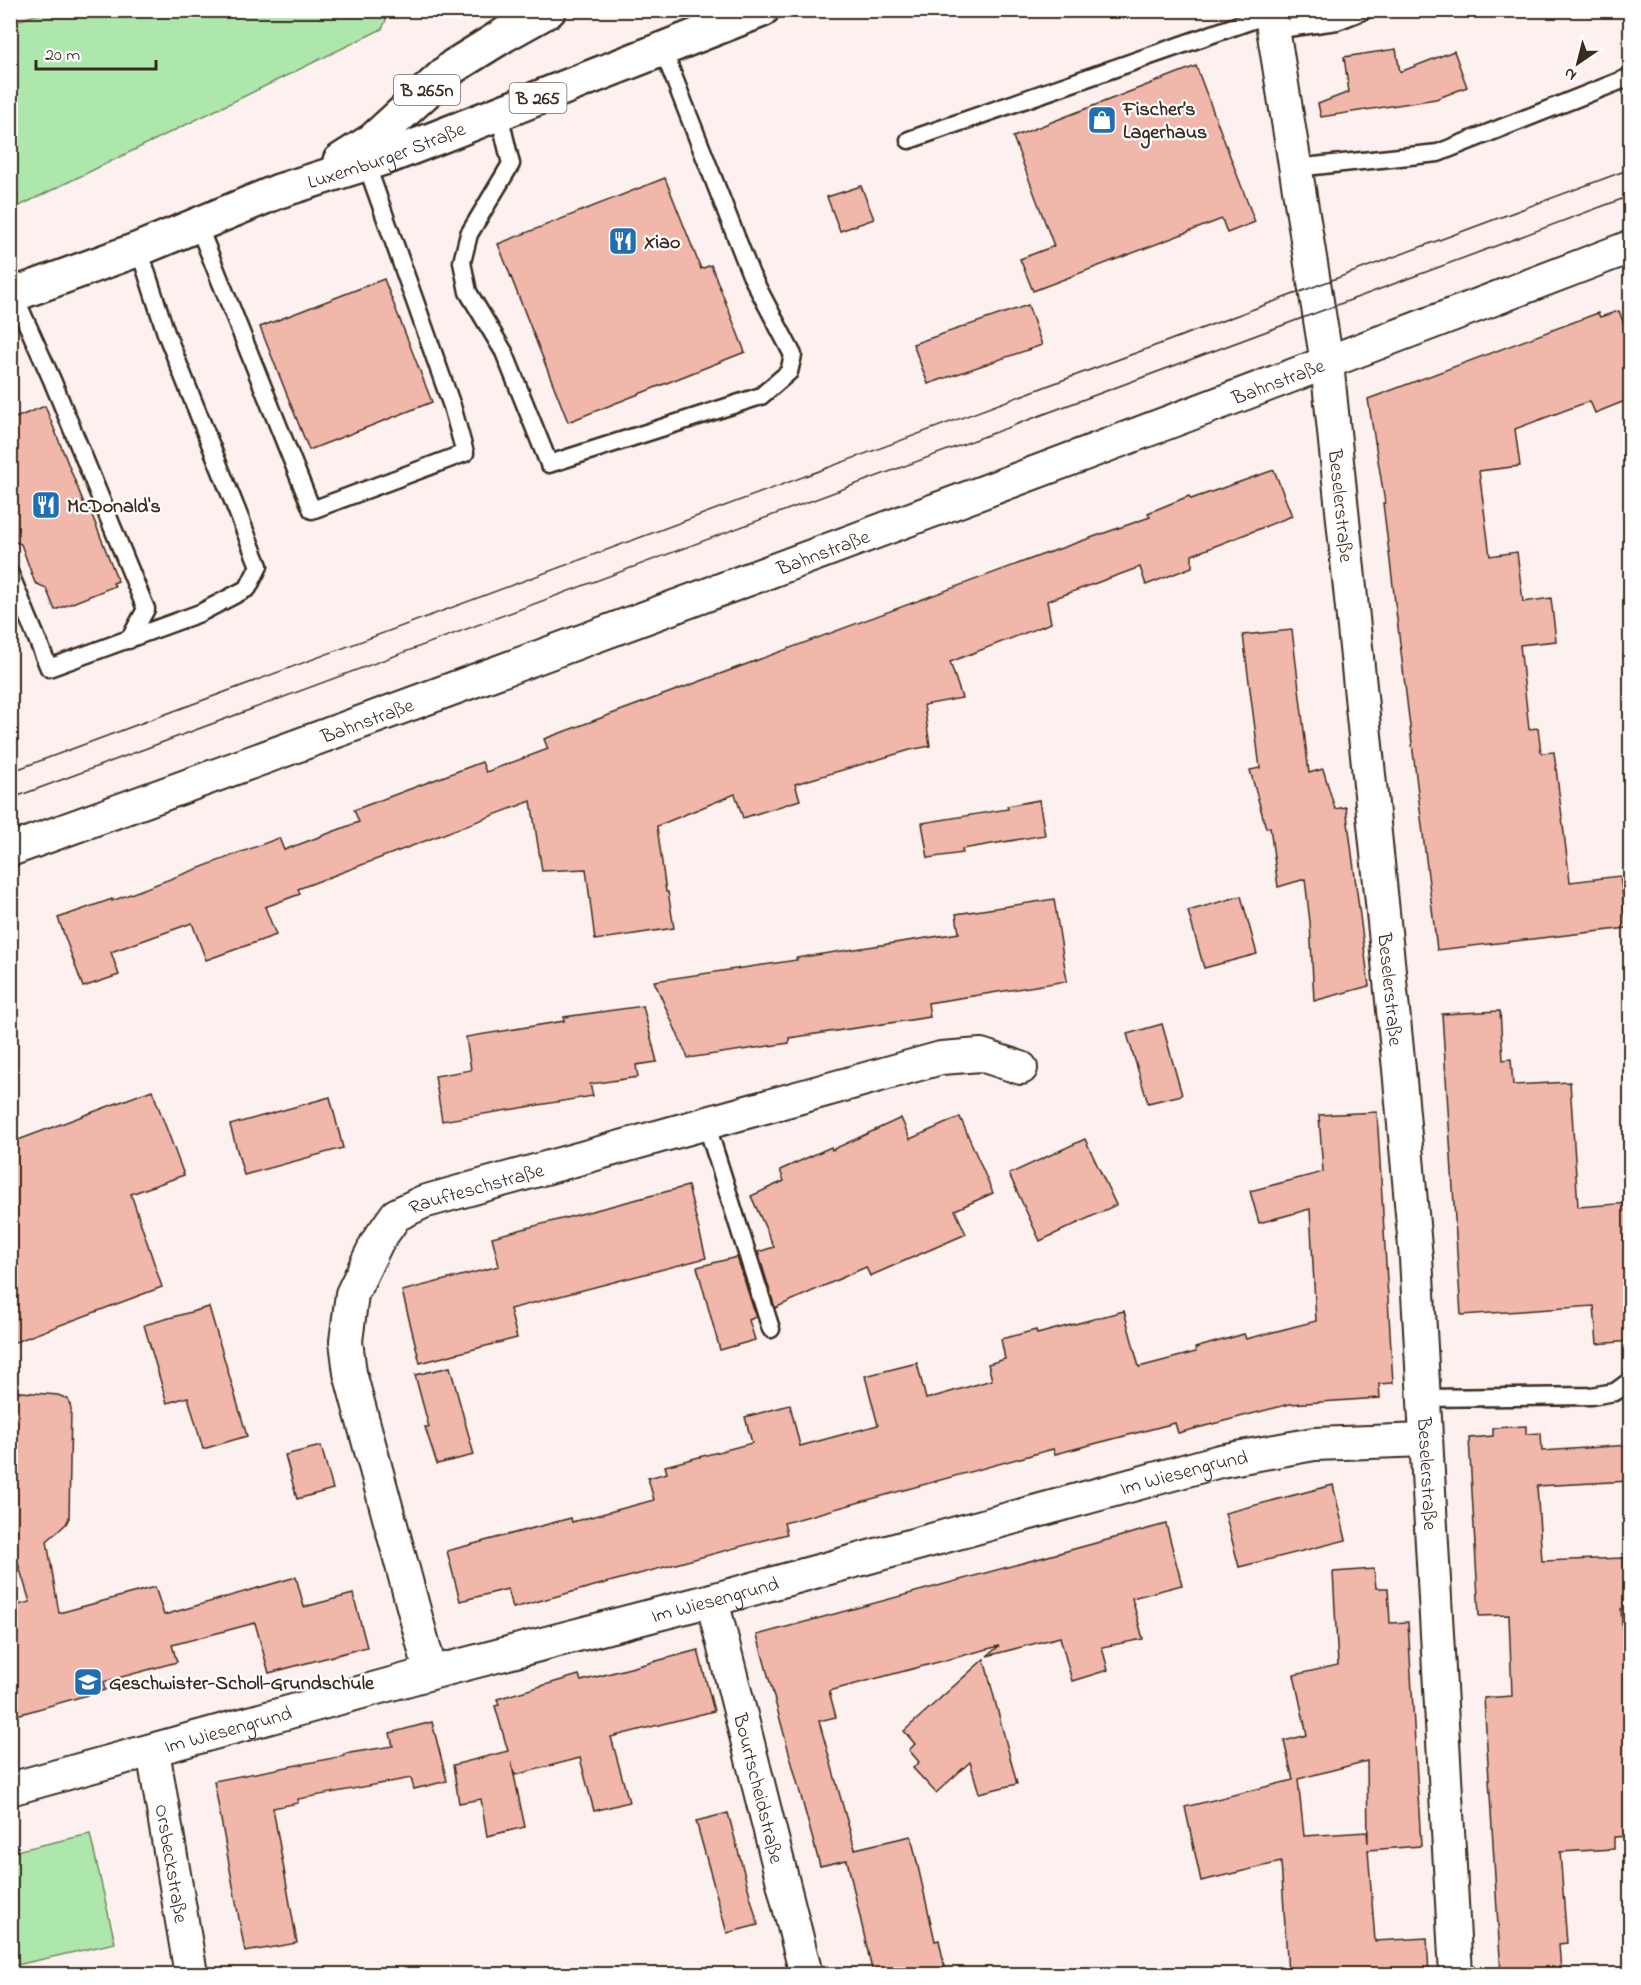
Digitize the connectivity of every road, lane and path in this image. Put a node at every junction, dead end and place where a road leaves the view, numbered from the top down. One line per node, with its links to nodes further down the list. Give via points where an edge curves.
1 (549, 10): 11 (main road, B 265n, via 454,66 373,140)
2 (762, 10): 5 (main road, Luxemburger Straße / B 265)
3 (1365, 10): 4 (lane, via 1337,21)
4 (1271, 18): 8 (lane); 10 (street, Beselerstraße)
5 (663, 50): 7 (main road, Luxemburger Straße / B 265); 7 (lane, via 751,275 793,355 789,372 761,396 549,464 504,352 468,292 462,262 469,234 511,164)
6 (1630, 77): 10 (lane, via 1438,153)
7 (499, 114): 9 (main road, Luxemburger Straße / B 265)
8 (909, 140)
9 (366, 163): 11 (main road, Luxemburger Straße / B 265); 12 (lane, via 465,453 312,510)
10 (1295, 168): 16 (street, Beselerstraße)
11 (311, 180): 12 (main road, Luxemburger Straße / B 265)
12 (198, 225): 14 (main road, Luxemburger Straße / B 265)
13 (1630, 246): 16 (street, Bahnstraße)
14 (139, 249): 15 (main road, Luxemburger Straße / B 265); 18 (lane, via 166,333 259,566 248,588 194,616)
15 (12, 295): 18 (lane, via 52,380 146,609)
16 (1327, 363): 19 (street, Bahnstraße); 24 (street, Beselerstraße, via 1399,1069)
17 (10, 574): 18 (lane, via 49,668)
18 (129, 640)
19 (10, 850)
20 (1021, 1068): 21 (street, Raufteschstraße, via 981,1055 941,1058)
21 (706, 1123): 22 (lane); 27 (street, Raufteschstraße, via 423,1202 396,1215 377,1242 352,1294 346,1341 350,1372)
22 (771, 1329)
23 (1630, 1381): 24 (lane, via 1614,1392 1598,1396)
24 (1424, 1398): 25 (street, Beselerstraße)
25 (1426, 1440): 26 (street, Im Wiesengrund, via 1314,1444 1220,1461); 32 (street, Beselerstraße)
26 (712, 1600): 27 (street, Im Wiesengrund); 31 (street, Bourtscheidstraße)
27 (431, 1673): 28 (street, Im Wiesengrund)
28 (153, 1751): 29 (street, Im Wiesengrund); 30 (street, Orsbeckstraße)
29 (10, 1789)
30 (192, 1974)
31 (806, 1974)
32 (1456, 1974)

